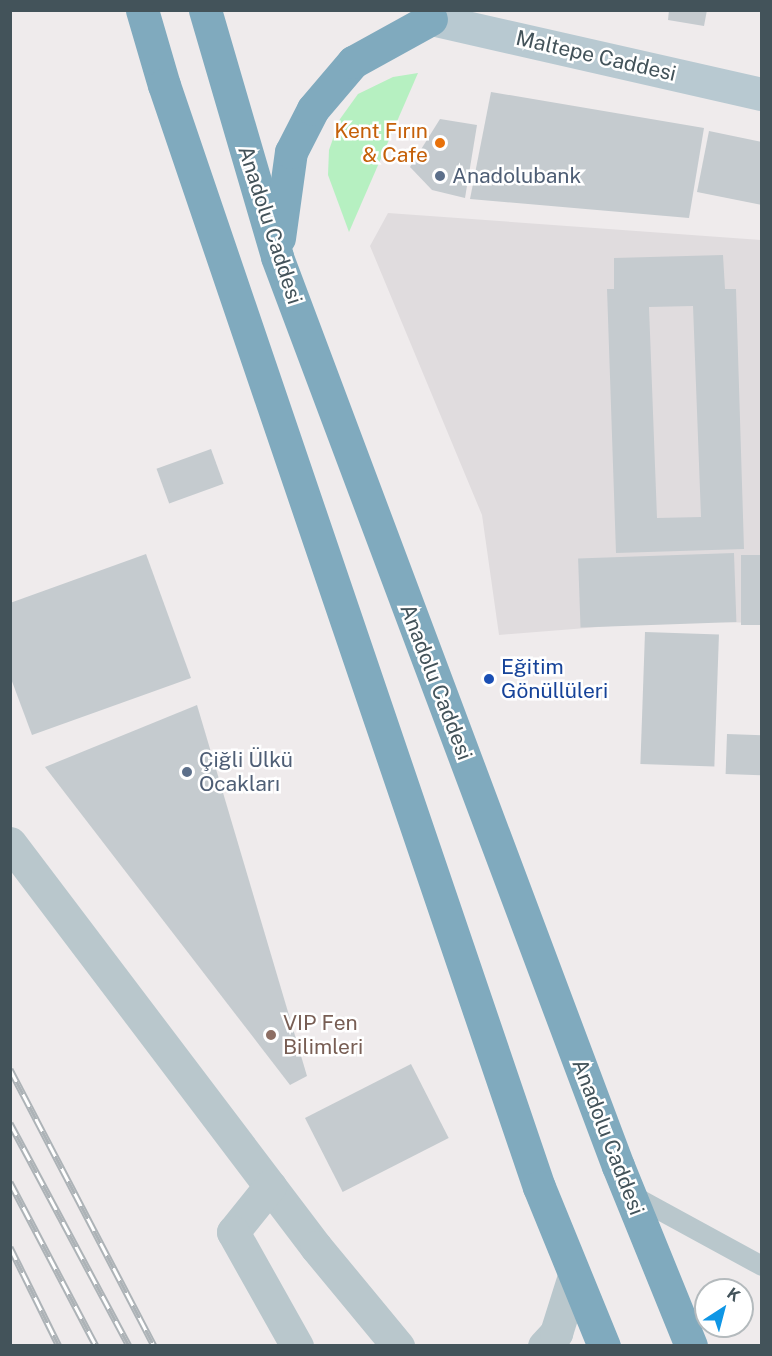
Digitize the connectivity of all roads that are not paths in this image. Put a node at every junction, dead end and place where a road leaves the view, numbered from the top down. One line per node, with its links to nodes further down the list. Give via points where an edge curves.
1 (142, 10): 10 (highway, via 168,97 539,1186)
2 (205, 10): 5 (highway, Anadolu Caddesi)
3 (424, 13): 4 (street, Maltepe Caddesi); 5 (highway, via 353,62 313,109 291,152)
4 (762, 94)
5 (278, 257): 8 (highway, Anadolu Caddesi)
6 (10, 843): 7 (street)
7 (270, 1186): 11 (street, via 233,1232); 12 (street)
8 (629, 1193): 9 (lane); 15 (highway, Anadolu Caddesi)
9 (762, 1266)
10 (574, 1276): 13 (street, via 556,1333); 14 (highway)
11 (297, 1346)
12 (398, 1346)
13 (544, 1346)
14 (604, 1346)
15 (691, 1346)

